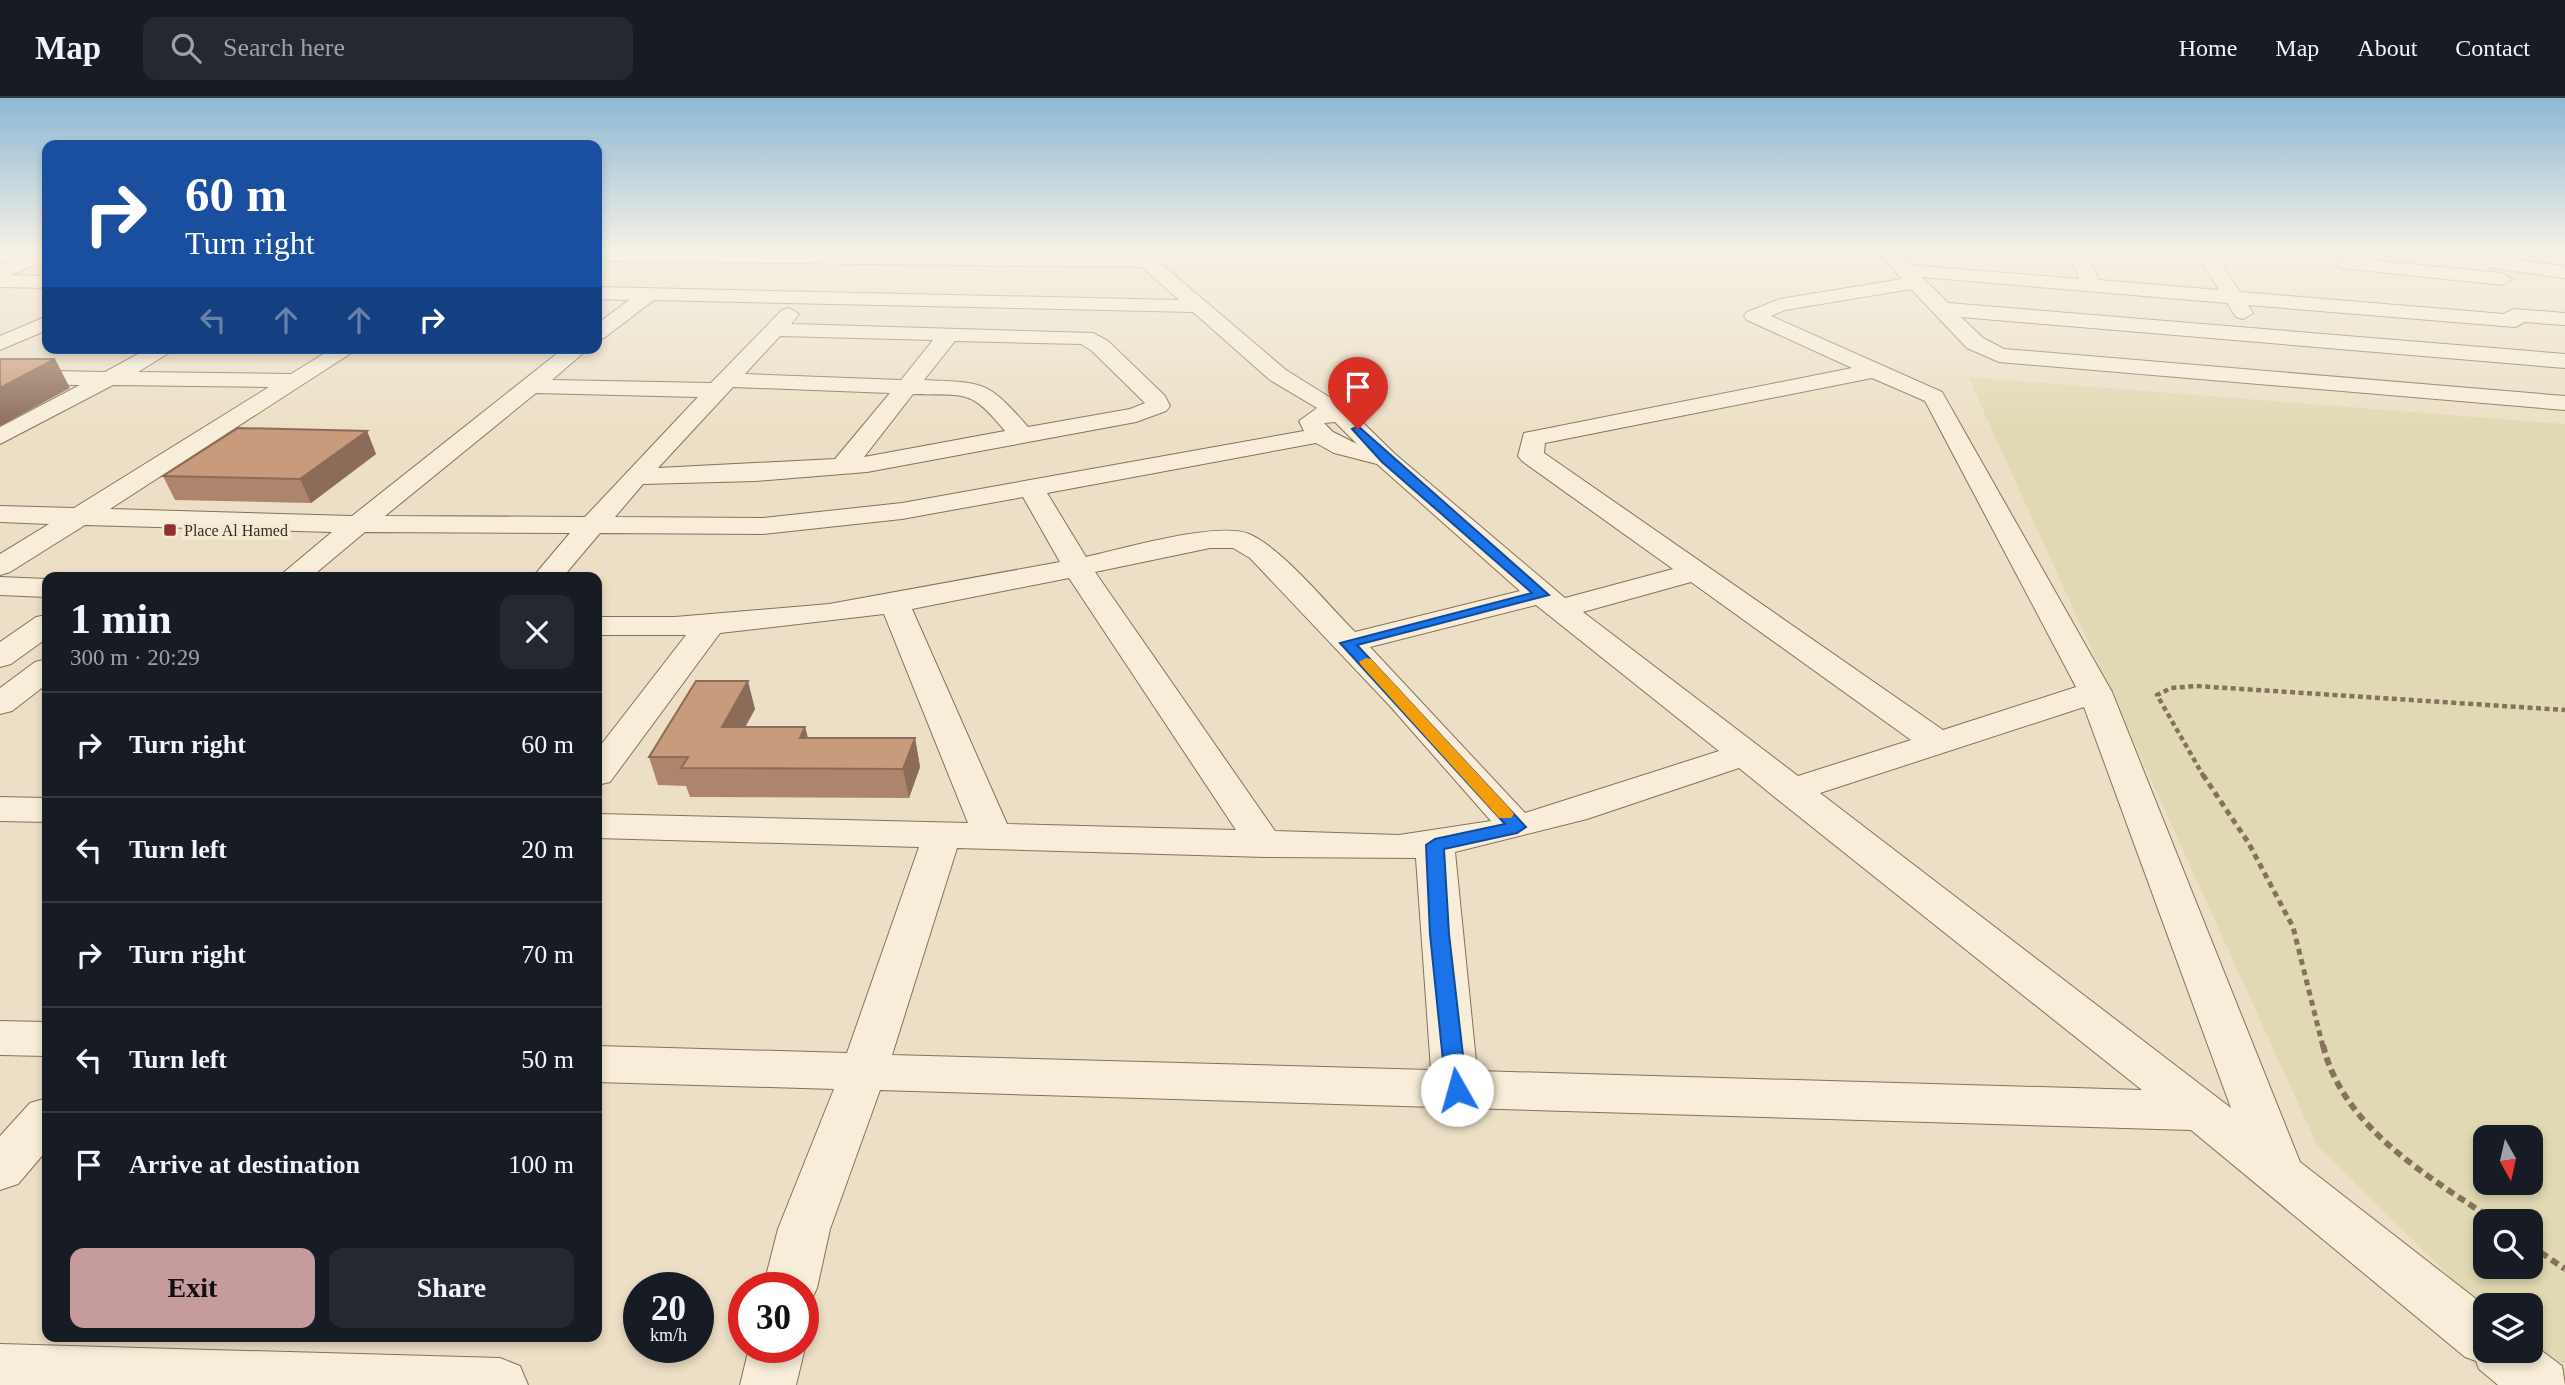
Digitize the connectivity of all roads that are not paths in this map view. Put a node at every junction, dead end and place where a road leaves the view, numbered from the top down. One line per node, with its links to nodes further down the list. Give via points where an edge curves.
1 (627, 311): 15 (street)
2 (792, 311): 16 (street)
3 (1204, 311): 34 (street)
4 (1766, 311): 26 (street, via 1754,316)
5 (1944, 311): 25 (street, via 1988,352)
6 (1963, 311): 12 (street)
7 (2242, 311): 18 (street)
8 (2384, 311): 10 (street)
9 (2512, 311): 11 (street)
10 (2395, 312): 11 (street)
11 (2514, 318): 13 (street); 23 (street)
12 (2046, 319): 18 (street); 25 (street)
13 (2565, 319)
14 (42, 324): 19 (street)
15 (602, 330)
16 (774, 330): 17 (street); 31 (street)
17 (950, 333): 32 (street); 39 (street, via 1085,338 1100,346 1158,403 1136,415)
18 (2258, 336): 23 (street); 30 (street)
19 (0, 344)
20 (155, 354): 28 (street)
21 (339, 354): 29 (street)
22 (570, 354): 33 (street)
23 (2527, 359): 24 (street); 35 (street)
24 (2565, 361)
25 (2070, 363): 30 (street)
26 (1872, 371): 54 (street, via 1533,438 1531,456); 65 (street, via 1934,397)
27 (0, 377): 28 (street)
28 (110, 378): 29 (street); 40 (street)
29 (296, 381): 47 (street)
30 (2288, 382): 35 (street)
31 (722, 385): 32 (street); 33 (street); 44 (street)
32 (911, 385): 39 (street, via 982,393); 43 (street)
33 (529, 386): 48 (street)
34 (1297, 388): 37 (street); 38 (street, via 1299,403)
35 (2533, 401): 36 (street)
36 (2565, 403)
37 (1342, 415): 38 (street, via 1320,414); 41 (street)
38 (1323, 434): 41 (street); 42 (street, via 1166,465)
39 (1033, 435): 42 (street); 43 (street)
40 (0, 437)
41 (1378, 449): 57 (street)
42 (1068, 463): 45 (street)
43 (843, 466): 44 (street)
44 (636, 476): 49 (street)
45 (1031, 487): 49 (street, via 902,511 803,523); 51 (street)
46 (0, 514): 47 (street)
47 (80, 516): 48 (street); 50 (street)
48 (359, 524): 49 (street); 52 (street)
49 (593, 527): 53 (street)
50 (0, 566)
51 (1077, 569): 58 (street); 62 (street, via 1210,540 1238,540 1260,552); 77 (street)
52 (299, 572)
53 (552, 572)
54 (1696, 572): 57 (street); 67 (street)
55 (0, 586): 56 (street)
56 (42, 588)
57 (1551, 602): 62 (street); 68 (street)
58 (895, 604): 60 (street); 76 (street)
59 (602, 626): 60 (street)
60 (710, 626): 69 (street)
61 (42, 628): 63 (street)
62 (1347, 643): 74 (street)
63 (0, 657)
64 (42, 673): 66 (street)
65 (2095, 692): 67 (street); 87 (street)
66 (0, 704)
67 (1937, 742): 70 (street)
68 (1743, 755): 70 (street); 74 (street)
69 (602, 767)
70 (1790, 791): 84 (street)
71 (0, 809): 72 (street)
72 (42, 810)
73 (602, 826): 75 (street)
74 (1517, 827): 78 (street)
75 (942, 836): 76 (street); 82 (street)
76 (993, 838): 77 (street)
77 (1265, 845): 78 (street)
78 (1435, 845): 83 (street)
79 (0, 1038): 80 (street)
80 (42, 1040)
81 (602, 1064): 82 (street)
82 (863, 1073): 83 (street); 88 (street, via 804,1229)
83 (1457, 1090): 84 (street)
84 (2201, 1111): 87 (street)
85 (42, 1123): 86 (street)
86 (0, 1169)
87 (2281, 1176): 89 (street)
88 (794, 1272)
89 (2473, 1329)
90 (773, 1363): 94 (street)
91 (2515, 1363): 95 (street)
92 (0, 1371): 93 (street)
93 (500, 1385)
94 (768, 1385)
95 (2542, 1385)

